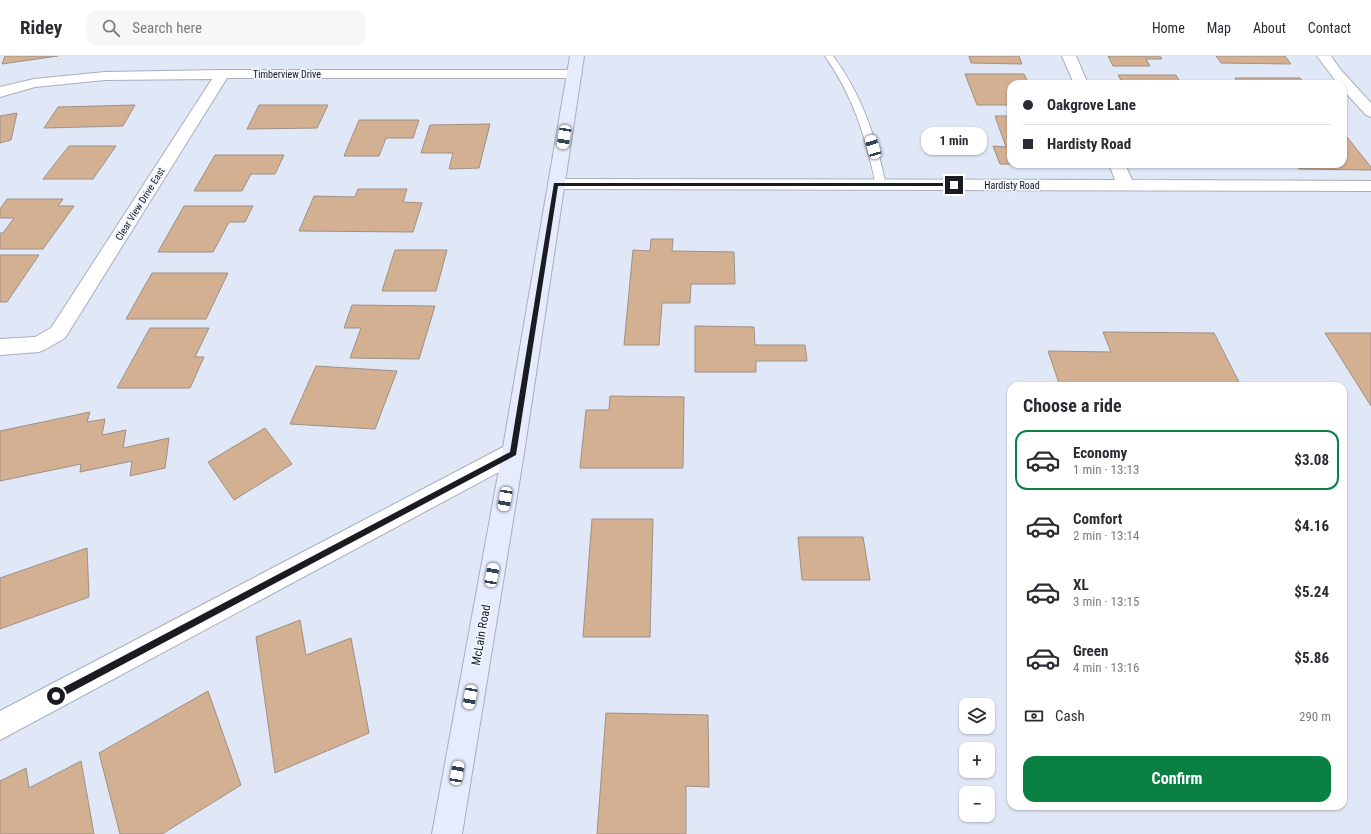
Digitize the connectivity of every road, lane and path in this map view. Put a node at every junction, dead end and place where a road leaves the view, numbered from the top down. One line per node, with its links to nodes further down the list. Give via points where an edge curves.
1 (829, 56): 13 (lane, via 841,71 861,108)
2 (1069, 56): 6 (street)
3 (1324, 56): 7 (street)
4 (576, 65): 5 (street, Timberview Drive); 12 (street, McLain Road)
5 (222, 74): 9 (street, Timberview Drive, via 105,76 34,84); 16 (street, Clear View Drive East, via 58,333 39,344)
6 (1080, 80)
7 (1342, 80)
8 (1347, 85): 10 (street)
9 (0, 92)
10 (1371, 112)
11 (1119, 168): 14 (street)
12 (556, 184): 13 (street, Hardisty Road); 17 (street, McLain Road)
13 (881, 185): 14 (street, Hardisty Road)
14 (1126, 185): 15 (street, Hardisty Road)
15 (1371, 186)
16 (0, 347)
17 (513, 453): 18 (street); 19 (street, McLain Road)
18 (0, 726)
19 (446, 834)

